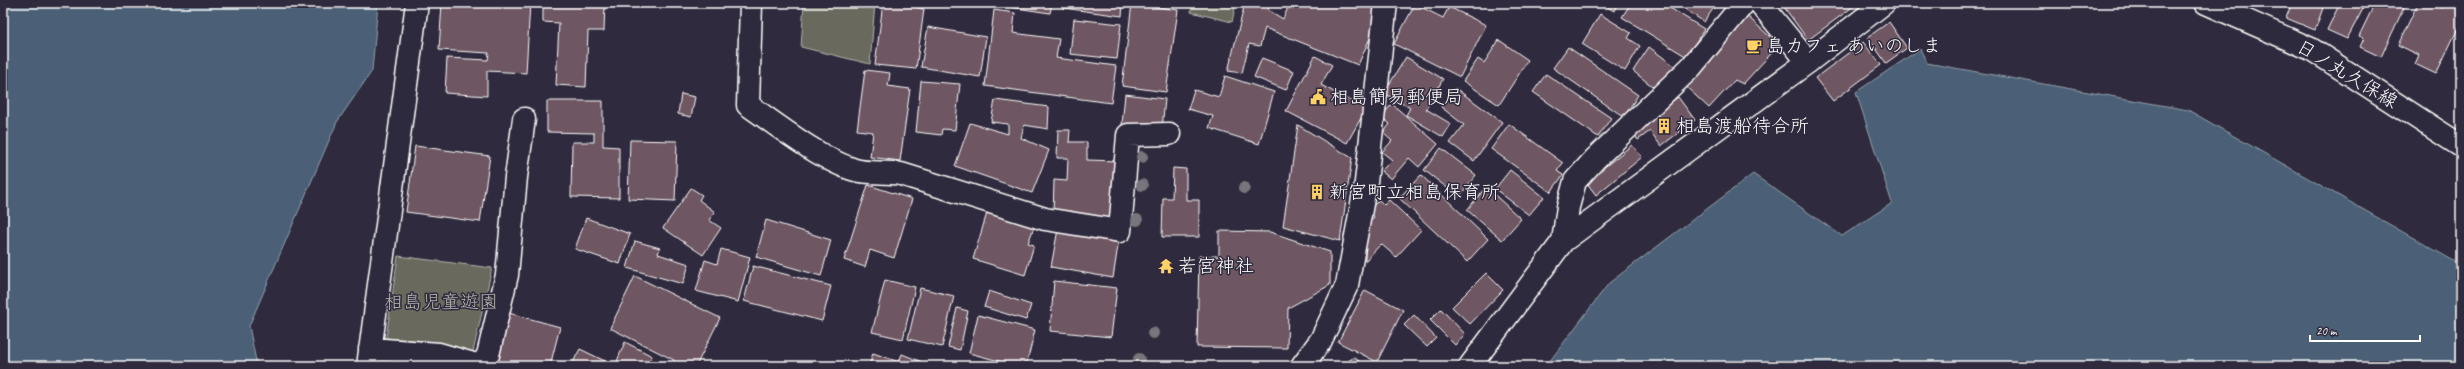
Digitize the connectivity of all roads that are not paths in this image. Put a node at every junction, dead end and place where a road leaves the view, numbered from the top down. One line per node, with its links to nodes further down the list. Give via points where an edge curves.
1 (417, 3): 13 (street)
2 (751, 3): 10 (street, via 748,106 836,163 857,171 887,171 901,174 1045,219 1120,231 1128,135)
3 (1386, 3): 15 (street, via 1366,182 1347,285 1321,340)
4 (1744, 3): 12 (street, via 1691,67 1595,158 1575,181)
5 (1760, 3): 8 (street)
6 (1884, 3): 8 (street)
7 (2206, 3): 11 (street, 日ノ丸久保線, via 2311,49)
8 (1808, 62): 12 (street)
9 (524, 119): 14 (street, via 507,276 488,355)
10 (1170, 134)
11 (2461, 146)
12 (1563, 241): 16 (street)
13 (369, 357): 14 (street, via 439,354)
14 (481, 366)
15 (1302, 366)
16 (1470, 366)

